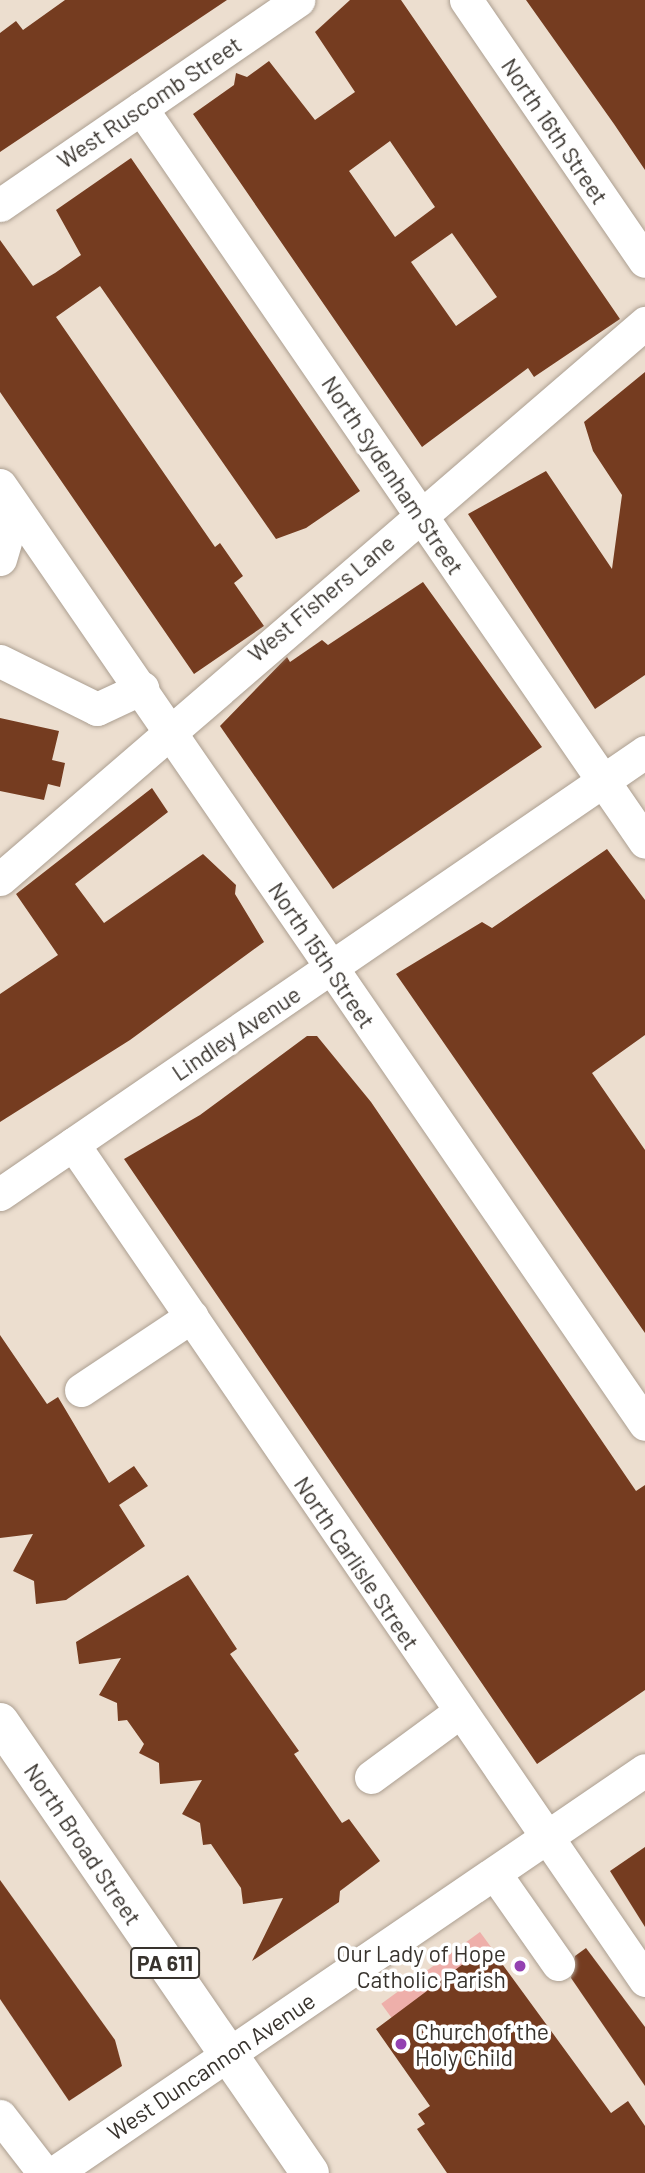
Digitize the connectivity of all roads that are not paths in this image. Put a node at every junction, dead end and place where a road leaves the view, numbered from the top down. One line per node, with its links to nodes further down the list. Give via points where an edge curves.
1 (298, 0): 3 (street, West Ruscomb Street)
2 (466, 0): 5 (street, North 16th Street)
3 (141, 108): 4 (street, West Ruscomb Street); 8 (street, North Sydenham Street)
4 (0, 205)
5 (645, 261)
6 (645, 323): 8 (street, West Fishers Lane)
7 (8, 496): 9 (street); 11 (street, North 15th Street)
8 (420, 514): 12 (street, West Fishers Lane); 14 (street, North Sydenham Street)
9 (0, 559)
10 (0, 661): 11 (street, via 97,709)
11 (142, 688): 12 (street, North 15th Street)
12 (170, 728): 16 (street, West Fishers Lane); 17 (street, North 15th Street)
13 (645, 752): 14 (street, Lindley Avenue)
14 (604, 781): 15 (street, North Sydenham Street); 17 (street, Lindley Avenue)
15 (645, 842)
16 (2, 874)
17 (330, 969): 18 (street, Lindley Avenue); 22 (street, North 15th Street)
18 (74, 1144): 19 (street, Lindley Avenue); 20 (street, North Carlisle Street)
19 (0, 1194)
20 (192, 1316): 21 (street); 23 (street, North Carlisle Street)
21 (81, 1390)
22 (645, 1424)
23 (458, 1713): 26 (street); 27 (street, North Carlisle Street)
24 (0, 1722): 31 (main road, North Broad Street / PA 611)
25 (645, 1770): 27 (street, West Duncannon Avenue)
26 (371, 1777)
27 (547, 1838): 28 (street, West Duncannon Avenue); 30 (street, North Carlisle Street)
28 (495, 1874): 29 (street); 31 (street, West Duncannon Avenue)
29 (558, 1964)
30 (645, 1980)
31 (229, 2054): 34 (street, West Duncannon Avenue); 35 (main road, North Broad Street / PA 611)
32 (0, 2116): 33 (street)
33 (44, 2173)
34 (54, 2173)
35 (310, 2173)

